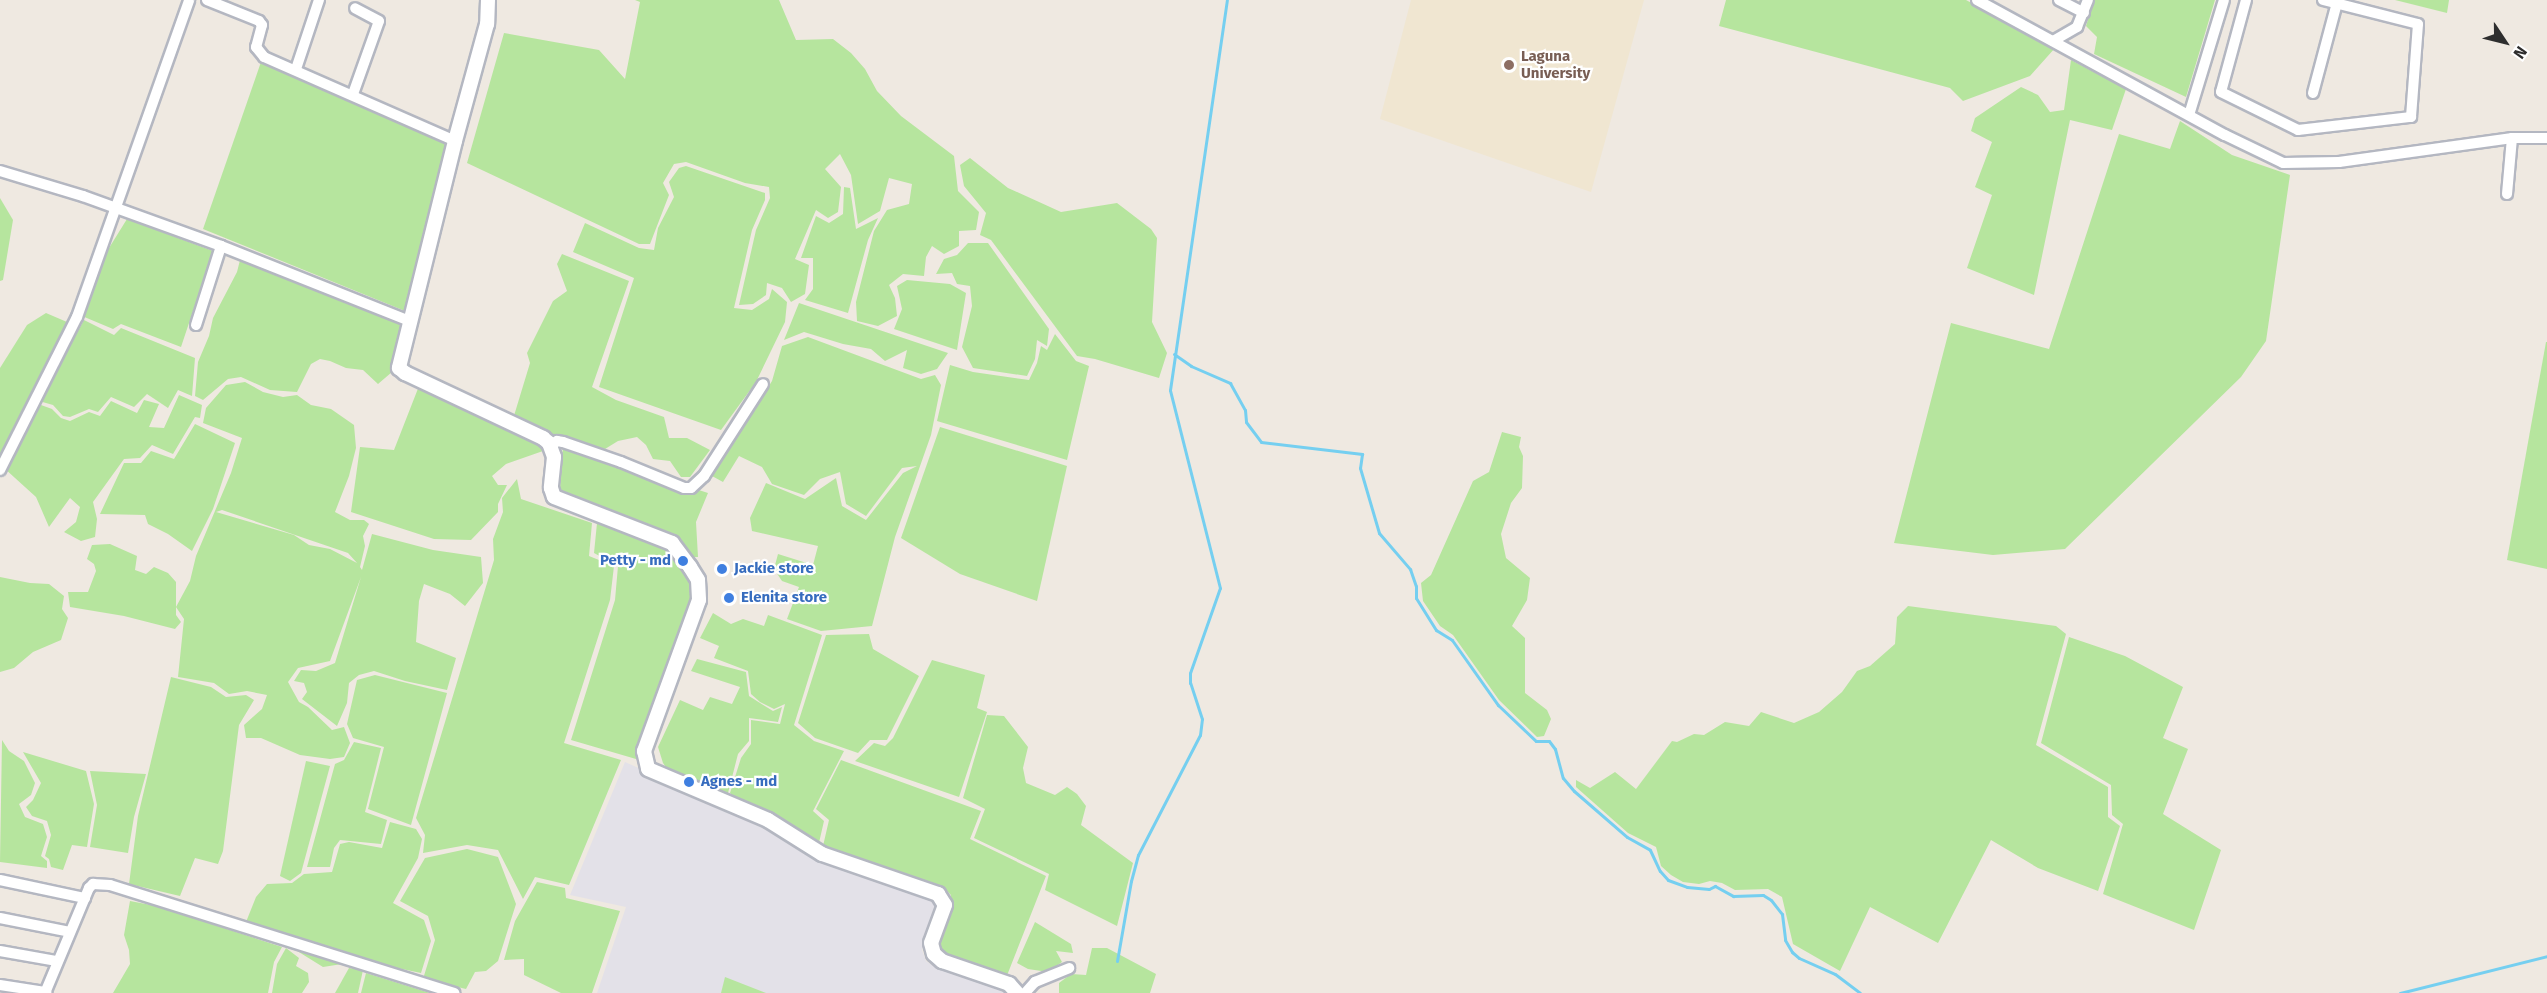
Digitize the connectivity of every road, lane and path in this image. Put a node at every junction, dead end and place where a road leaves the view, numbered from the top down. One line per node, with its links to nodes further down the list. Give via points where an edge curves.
1 (189, 0): 24 (street)
2 (207, 0): 15 (street, via 259,21 262,25 258,53)
3 (319, 0): 15 (street)
4 (488, 0): 21 (street, via 488,24)
5 (1977, 0): 14 (street)
6 (2059, 0): 13 (street)
7 (2088, 0): 13 (street)
8 (2224, 0): 18 (street)
9 (2246, 0): 11 (street, via 2222,92 2298,130 2411,117 2418,24)
10 (2323, 0): 11 (street)
11 (2337, 3): 16 (street)
12 (355, 8): 17 (street, via 379,21)
13 (2084, 13): 14 (street, via 2078,27)
14 (2053, 41): 18 (street)
15 (296, 69): 17 (street)
16 (2313, 93)
17 (353, 94): 21 (street)
18 (2188, 115): 19 (street, via 2283,163 2338,162)
19 (2512, 138): 20 (street); 23 (street)
20 (2547, 138)
21 (455, 141): 26 (street)
22 (0, 171): 24 (street)
23 (2507, 194)
24 (117, 209): 25 (street); 30 (street, via 76,317)
25 (221, 246): 26 (street); 27 (street)
26 (409, 321): 29 (street, via 398,364 401,370 543,438)
27 (196, 325)
28 (763, 384): 29 (street, via 704,476 692,488 563,442 556,441)
29 (551, 446): 41 (street, via 554,497 672,543 698,580 699,600 644,751 648,769 768,820 822,854 938,894 945,905 931,943 934,954 942,961 1009,984)
30 (0, 470)
31 (0, 880): 32 (street)
32 (85, 898): 34 (street); 40 (street, via 93,884 110,885)
33 (0, 918): 34 (street)
34 (70, 932): 36 (street)
35 (0, 951): 36 (street)
36 (57, 961): 39 (street)
37 (1070, 968): 42 (street, via 1035,982)
38 (0, 985): 39 (street)
39 (46, 992)
40 (454, 993)
41 (1017, 993)
42 (1025, 993)

